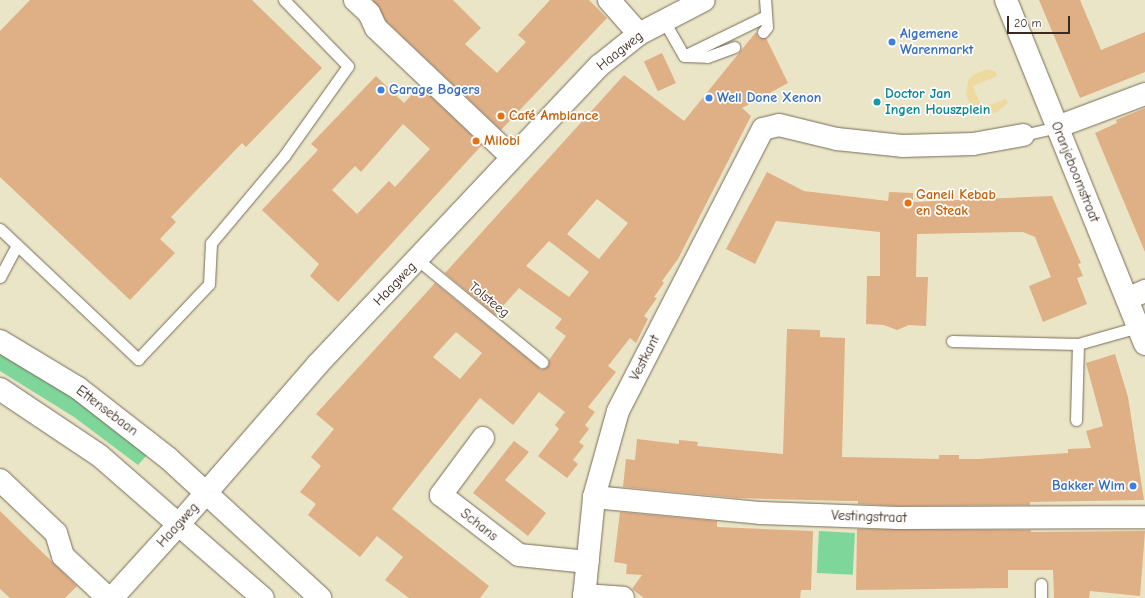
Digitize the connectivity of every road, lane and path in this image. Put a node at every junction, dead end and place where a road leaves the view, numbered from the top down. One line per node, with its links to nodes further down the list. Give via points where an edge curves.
1 (284, 0): 18 (lane, via 348,66 284,156 211,243 209,284 138,359)
2 (355, 0): 16 (street, via 369,13 376,28)
3 (610, 0): 10 (street)
4 (704, 0): 8 (street, Haagweg)
5 (765, 0): 7 (lane)
6 (1006, 0): 14 (street, Oranjeboomstraat)
7 (766, 16): 9 (lane, via 767,27); 12 (lane)
8 (664, 21): 10 (street, Haagweg); 12 (lane)
9 (763, 32)
10 (639, 34): 16 (street, Haagweg, via 599,66)
11 (734, 47): 12 (lane, via 707,57)
12 (684, 56)
13 (1145, 94): 14 (street)
14 (1057, 127): 15 (lane); 21 (street, Oranjeboomstraat)
15 (1023, 135): 32 (street, Vestkant, via 973,144 902,146 837,139 780,125 763,128 618,412)
16 (512, 157): 19 (street, Haagweg)
17 (0, 229): 18 (lane)
18 (17, 245): 20 (lane)
19 (418, 260): 26 (lane, Tolsteeg); 31 (street, Haagweg, via 318,364)
20 (0, 277)
21 (1136, 295): 22 (street, Oranjeboomstraat)
22 (1142, 336): 25 (lane)
23 (0, 341): 31 (street, Ettensebaan, via 78,388 168,458)
24 (952, 341): 25 (lane)
25 (1078, 344): 28 (lane)
26 (542, 362)
27 (0, 389): 34 (street, via 100,456)
28 (1076, 420)
29 (483, 438): 35 (street, Schans, via 441,495 519,555)
30 (0, 480): 38 (street, via 56,533 63,556)
31 (206, 493): 34 (street, Haagweg); 41 (street, Ettensebaan)
32 (594, 497): 33 (street, Vestingstraat, via 761,513 898,518); 35 (street, Vestkant)
33 (1145, 517)
34 (179, 524): 39 (street, Haagweg); 40 (street)
35 (588, 562): 37 (street, Vestkant)
36 (1041, 584): 43 (lane)
37 (584, 597): 42 (street, Vestkant)
38 (108, 598)
39 (112, 598)
40 (263, 598)
41 (320, 598)
42 (623, 598)
43 (1041, 598)

